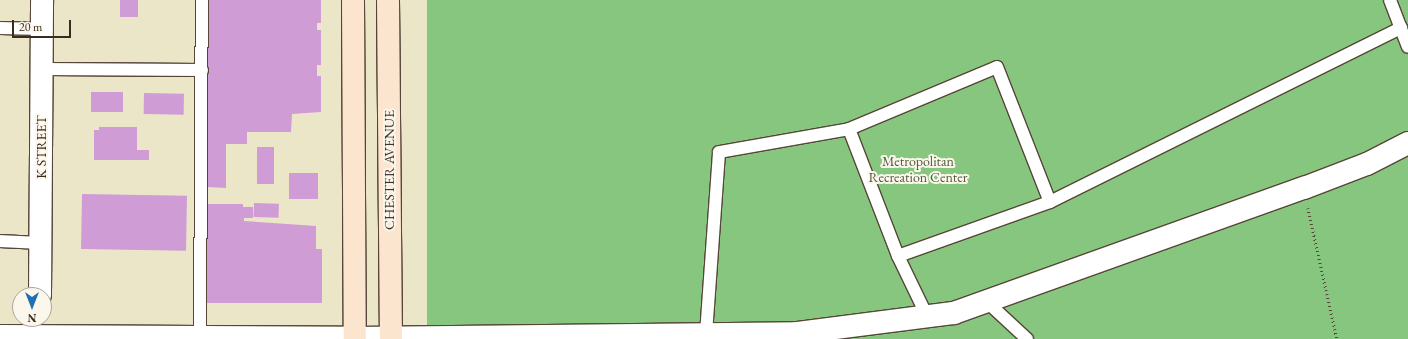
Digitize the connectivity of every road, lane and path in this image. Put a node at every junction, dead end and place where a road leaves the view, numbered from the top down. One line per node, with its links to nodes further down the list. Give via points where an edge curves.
1 (42, 0): 8 (street, K STREET)
2 (202, 0): 11 (lane)
3 (353, 0): 28 (main road)
4 (388, 0): 27 (main road, CHESTER AVENUE)
5 (1390, 0): 7 (lane)
6 (0, 28): 8 (lane)
7 (1401, 28): 9 (lane); 15 (lane)
8 (42, 29): 10 (street, K STREET)
9 (1408, 47)
10 (42, 69): 11 (lane); 17 (street, K STREET)
11 (202, 70): 26 (lane)
12 (849, 129): 15 (lane, via 997,67); 18 (lane); 23 (lane, via 719,152)
13 (1408, 143): 14 (street, via 1367,164)
14 (1304, 188): 20 (street); 30 (path)
15 (1050, 202): 18 (lane)
16 (0, 241): 17 (lane)
17 (40, 243): 19 (street, K STREET)
18 (898, 256): 21 (lane)
19 (40, 287)
20 (986, 301): 21 (street, via 954,313); 29 (lane)
21 (927, 316): 25 (street)
22 (40, 328): 24 (street); 26 (street)
23 (706, 334): 25 (street); 27 (street)
24 (0, 336)
25 (797, 336)
26 (200, 337): 28 (street)
27 (391, 338): 28 (street)
28 (355, 339)
29 (1027, 339)
30 (1337, 339)

